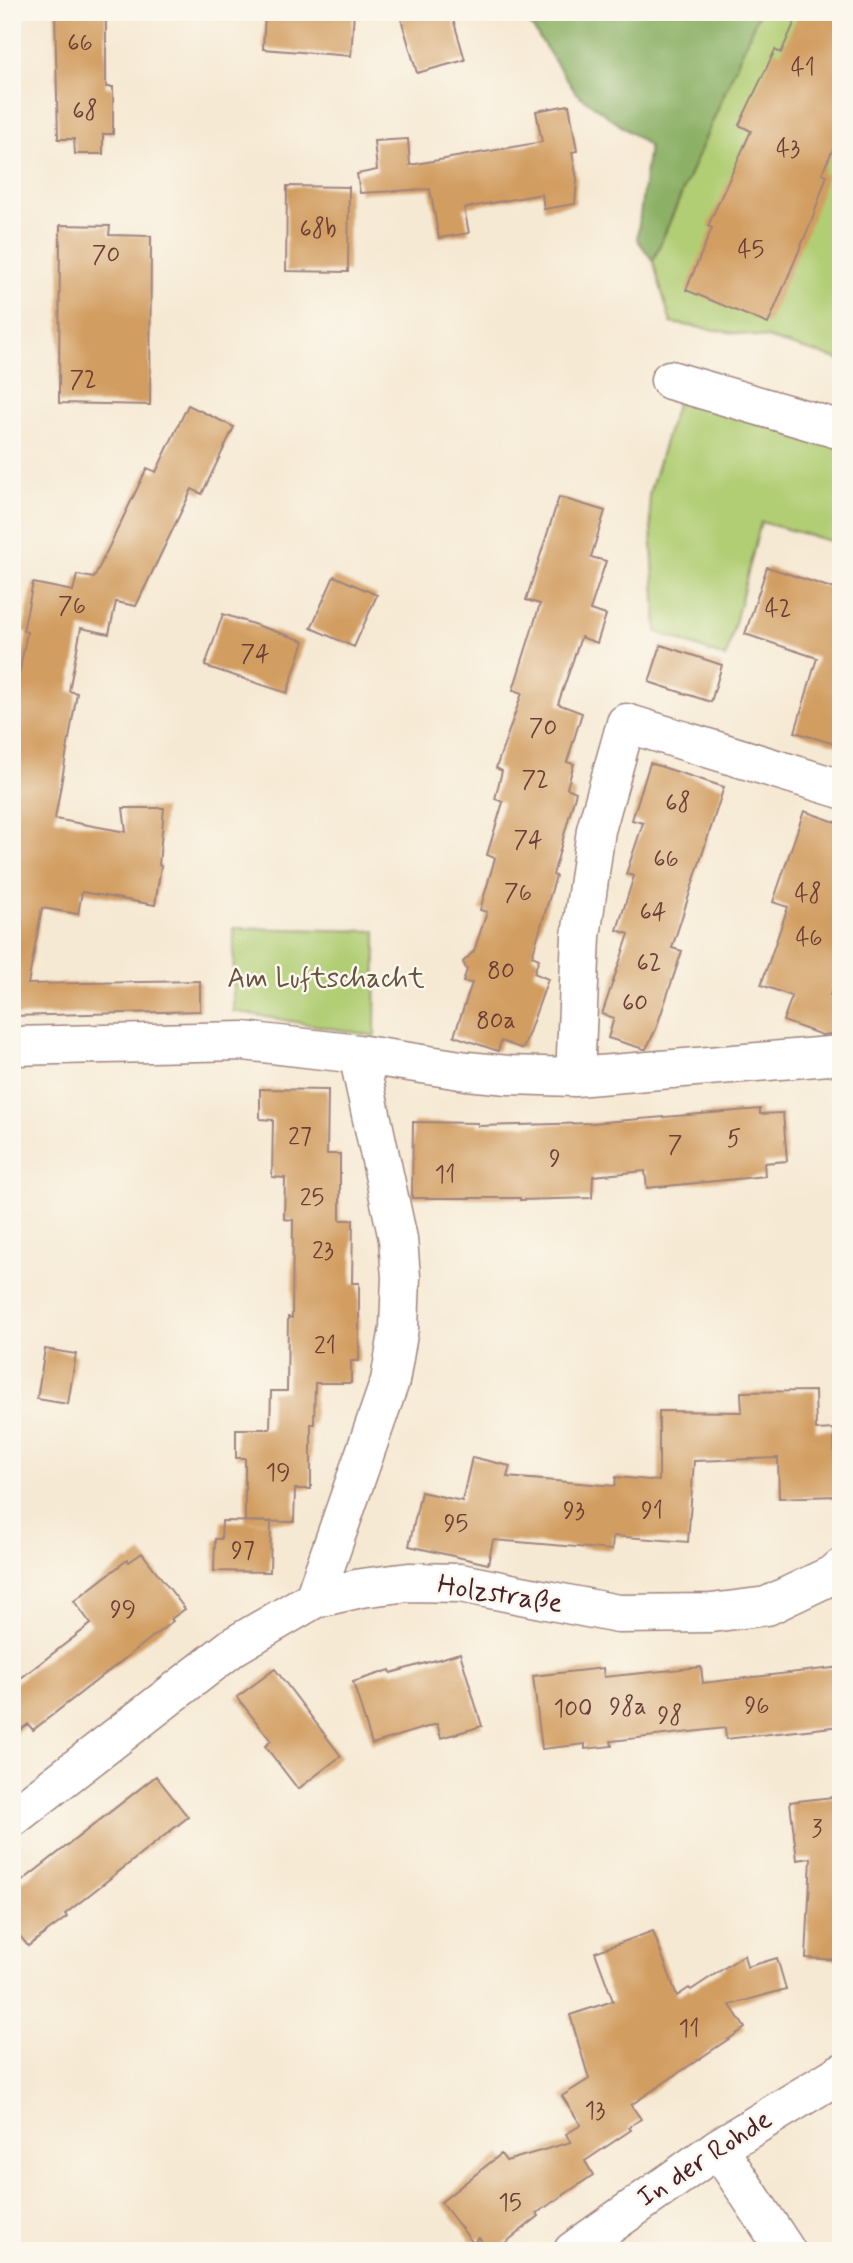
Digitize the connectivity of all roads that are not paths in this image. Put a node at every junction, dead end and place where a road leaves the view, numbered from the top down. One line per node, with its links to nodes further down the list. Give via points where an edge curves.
1 (670, 380): 2 (street)
2 (841, 430)
3 (841, 789): 7 (street, via 626,723 592,856 581,936)
4 (12, 1046): 5 (street, via 244,1041)
5 (358, 1054): 7 (street, via 467,1071); 9 (street, via 398,1239 399,1328 390,1381)
6 (841, 1055): 7 (street)
7 (575, 1077)
8 (841, 1568): 9 (street, Holzstraße, via 767,1606 711,1613 618,1614 460,1583 409,1582)
9 (314, 1599): 10 (street, Holzstraße, via 234,1646)
10 (12, 1818)
11 (841, 2073): 12 (street, In der Rohde)
12 (718, 2148): 13 (street, In der Rohde); 14 (street)
13 (573, 2251)
14 (786, 2251)

